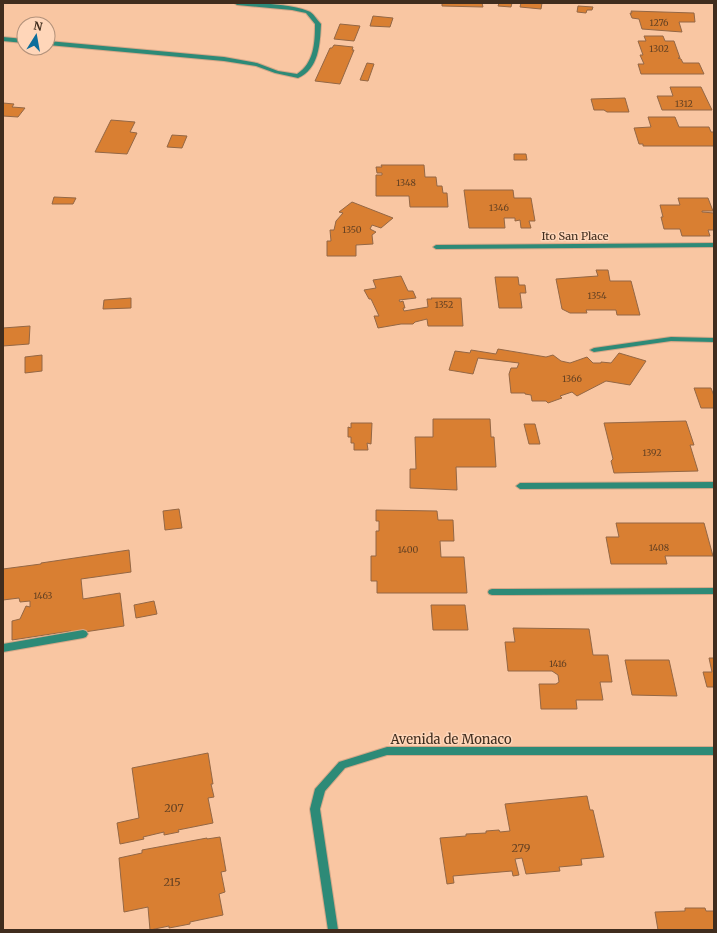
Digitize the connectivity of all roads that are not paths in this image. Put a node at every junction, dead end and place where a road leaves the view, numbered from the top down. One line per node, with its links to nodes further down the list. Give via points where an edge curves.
1 (238, 3): 4 (street, via 308,12 318,24 315,55 310,66 298,76 224,59)
2 (3, 39): 3 (street)
3 (16, 40)
4 (56, 45)
5 (714, 245): 6 (street, Ito San Place)
6 (436, 247)
7 (714, 340): 8 (street, via 671,339)
8 (594, 350)
9 (714, 485): 10 (street)
10 (520, 486)
11 (714, 591): 12 (street)
12 (492, 592)
13 (83, 634): 14 (street)
14 (3, 648)
15 (714, 751): 16 (street, Avenida de Monaco, via 387,751 342,765 320,789 315,809)
16 (333, 930)

